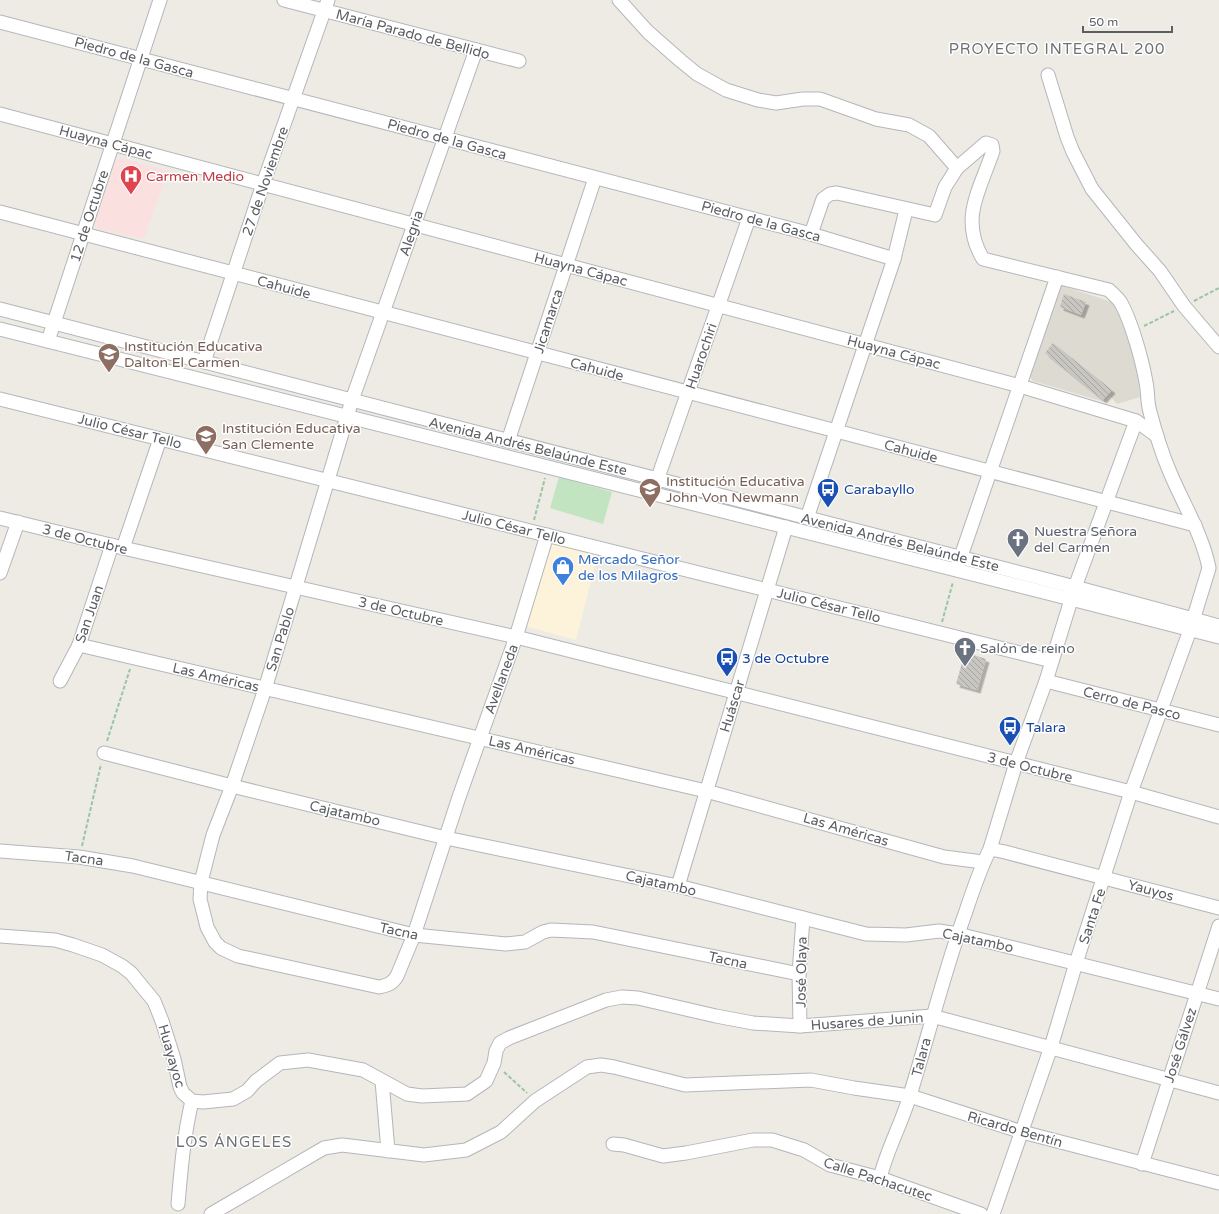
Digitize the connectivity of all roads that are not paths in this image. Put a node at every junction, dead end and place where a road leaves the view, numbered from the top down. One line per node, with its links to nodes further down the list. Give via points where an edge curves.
1 (160, 0): 7 (street, 12 de Octubre)
2 (284, 0): 4 (street, María Parado de Bellido)
3 (619, 0): 14 (street, via 648,32 681,61 697,74 726,90 776,103 820,99 876,119 909,125 929,136)
4 (326, 5): 6 (street, María Parado de Bellido); 10 (street, 27 de Noviembre)
5 (0, 22): 7 (street, Piedro de la Gasca)
6 (476, 50): 8 (street, María Parado de Bellido); 12 (street, Alegria)
7 (141, 59): 10 (street, Piedro de la Gasca); 13 (street, 12 de Octubre)
8 (518, 61)
9 (1048, 75): 34 (street, via 1073,152 1092,189)
10 (293, 99): 12 (street, Piedro de la Gasca); 16 (street, 27 de Noviembre)
11 (0, 114): 13 (street, Huayna Cápac)
12 (444, 138): 15 (street, Piedro de la Gasca); 20 (street, Alegria)
13 (112, 144): 16 (street, Huayna Cápac); 21 (street, 12 de Octubre)
14 (957, 168): 17 (street, via 945,188 935,215); 26 (street, Santa Fe, via 986,143 992,145 993,151 973,208 972,231 976,247 983,259)
15 (595, 178): 19 (street, Piedro de la Gasca); 24 (street, Jicamarca)
16 (262, 184): 20 (street, Huayna Cápac); 25 (street, 27 de Noviembre)
17 (906, 210): 22 (street, via 837,193 830,194 823,200); 23 (street)
18 (0, 212): 21 (street, Cahuide)
19 (749, 218): 22 (street, Piedro de la Gasca); 27 (street, Huarochiri)
20 (414, 224): 24 (street, Huayna Cápac); 29 (street, Alegria)
21 (83, 234): 25 (street, Cahuide); 30 (street, 12 de Octubre)
22 (812, 234): 23 (street, Piedro de la Gasca)
23 (894, 260): 33 (street)
24 (566, 265): 27 (street, Huayna Cápac); 35 (street, Jicamarca)
25 (234, 274): 29 (street, Cahuide); 36 (street, 27 de Noviembre)
26 (1057, 277): 37 (street); 44 (street, Santa Fe, via 1109,290 1121,303 1142,365 1149,410)
27 (718, 306): 33 (street, Huayna Cápac); 38 (street, Huarochiri)
28 (0, 309): 30 (street, Avenida Andrés Belaúnde Este)
29 (383, 313): 35 (street, Cahuide); 40 (street, Alegria)
30 (53, 323): 32 (street, 12 de Octubre); 36 (street, Avenida Andrés Belaúnde Este)
31 (0, 329): 32 (street, Avenida Andrés Belaúnde Este)
32 (48, 342): 41 (street, Avenida Andrés Belaúnde Este)
33 (865, 345): 37 (street, Huayna Cápac); 43 (street)
34 (1219, 347)
35 (537, 354): 38 (street, Cahuide); 46 (street, Jicamarca)
36 (204, 362): 40 (street, Avenida Andrés Belaúnde Este)
37 (1020, 386): 42 (street, Huayna Cápac); 47 (street)
38 (688, 393): 43 (street, Cahuide); 48 (street, Huarochiri)
39 (0, 399): 45 (street, Julio César Tello)
40 (352, 400): 41 (street, Alegria); 46 (street, Avenida Andrés Belaúnde Este)
41 (347, 417): 49 (street, San Pablo); 50 (street, Avenida Andrés Belaúnde Este)
42 (1136, 421): 44 (street, Huayna Cápac); 51 (street, Talara)
43 (836, 432): 47 (street, Cahuide); 53 (street)
44 (1157, 436): 55 (street, Santa Fe, via 1169,470)
45 (160, 439): 49 (street, Julio César Tello); 58 (street, San Juan)
46 (508, 441): 48 (street, Avenida Andrés Belaúnde Este)
47 (991, 472): 51 (street, Cahuide); 59 (street)
48 (657, 479): 50 (street, Huarochiri); 53 (street, Avenida Andrés Belaúnde Este)
49 (328, 480): 57 (street, Julio César Tello); 61 (street, San Pablo)
50 (652, 494): 56 (street, Avenida Andrés Belaúnde Este)
51 (1105, 502): 55 (street, Cahuide); 63 (street, Talara)
52 (0, 518): 54 (street, 3 de Octubre)
53 (807, 518): 59 (street, Avenida Andrés Belaúnde Este)
54 (18, 522): 58 (street, 3 de Octubre); 60 (street)
55 (1195, 525): 64 (street, Santa Fe, via 1208,558 1209,568)
56 (786, 527): 59 (street, Avenida Andrés Belaúnde Este); 62 (street, Huáscar)
57 (547, 535): 62 (street, Julio César Tello); 66 (street, Avellaneda)
58 (117, 547): 61 (street, 3 de Octubre); 68 (street, San Juan)
59 (959, 564): 63 (street, Avenida Andrés Belaúnde Este)
60 (0, 573)
61 (296, 587): 66 (street, 3 de Octubre); 72 (street, San Pablo)
62 (767, 590): 69 (street, Julio César Tello); 73 (street, Huáscar)
63 (1073, 593): 64 (street, Avenida Andrés Belaúnde Este); 69 (street, Talara)
64 (1192, 624): 65 (street, Avenida Andrés Belaúnde Este); 67 (street, Avenida Andrés Belaúnde Este); 74 (street, Santa Fe)
65 (1219, 626)
66 (516, 637): 73 (street, 3 de Octubre); 76 (street, Avellaneda)
67 (1219, 637)
68 (79, 645): 70 (street, San Juan); 72 (street, Las Américas)
69 (1052, 661): 71 (street, Talara)
70 (60, 681)
71 (1046, 681): 74 (street, Cerro de Pasco); 78 (street, Talara)
72 (265, 689): 76 (street, Las Américas); 79 (street, San Pablo)
73 (736, 693): 78 (street, 3 de Octubre); 80 (street, Huáscar)
74 (1160, 710): 75 (street, Cerro de Pasco); 81 (street, Santa Fe)
75 (1219, 725)
76 (479, 738): 80 (street, Las Américas); 83 (street, Avellaneda)
77 (104, 754): 79 (street, Cajatambo)
78 (1016, 763): 81 (street, 3 de Octubre); 84 (street, Talara)
79 (232, 786): 83 (street, Cajatambo); 88 (street, San Pablo, via 213,835)
80 (706, 791): 86 (street, Las Américas, via 944,857); 89 (street, Huáscar)
81 (1131, 792): 82 (street, 3 de Octubre); 87 (street, Santa Fe)
82 (1219, 817)
83 (446, 838): 89 (street, Cajatambo); 94 (street, Avellaneda)
84 (990, 849): 86 (street, Talara); 87 (street, Yauyos)
85 (0, 851): 88 (street, Tacna, via 79,857 133,866)
86 (983, 862): 93 (street, Talara)
87 (1104, 878): 90 (street, Yauyos); 97 (street, Santa Fe)
88 (201, 882): 94 (street, Tacna); 96 (street, San Pablo, via 200,899 207,927 215,942)
89 (678, 886): 91 (street, Cajatambo)
90 (1219, 908)
91 (803, 918): 93 (street, Cajatambo, via 866,934 906,935 939,931); 98 (street, José Olaya)
92 (1219, 926): 99 (street, José Gálvez)
93 (958, 934): 97 (street, Cajatambo); 101 (street, Talara)
94 (414, 935): 96 (street, Avellaneda, via 393,982 388,986 379,987 238,956); 98 (street, Tacna, via 506,944 525,942 551,930 593,932)
95 (0, 936): 109 (street, Huayayoc, via 55,940 102,955 131,972 154,1001 174,1059 182,1094)
96 (222, 948)
97 (1076, 963): 99 (street, Cajatambo); 103 (street, Santa Fe)
98 (799, 974): 102 (street, José Olaya)
99 (1197, 993): 100 (street, Cajatambo); 105 (street, José Gálvez)
100 (1219, 999)
101 (932, 1016): 102 (street, Husares de Junin); 103 (street, Husares de Junin); 108 (street, Talara)
102 (800, 1026): 104 (street, Husares de Junin, via 753,1023 638,998 622,997 606,1000 509,1038 500,1043)
103 (1051, 1047): 105 (street, Husares de Junin); 110 (street, Santa Fe)
104 (494, 1063): 106 (street, Huayayoc, via 486,1081 467,1094 407,1094)
105 (1169, 1079): 107 (street, Husares de Junin); 113 (street, José Gálvez)
106 (382, 1082): 109 (street, Huayayoc, via 363,1070 308,1060 287,1062 275,1066 247,1091 233,1099); 112 (street)
107 (1219, 1093)
108 (910, 1096): 110 (street, Ricardo Bentín); 112 (street, Ricardo Bentín, via 811,1080 685,1085 614,1066 601,1065 587,1067 535,1101 501,1132 466,1150 424,1155); 114 (street, Talara)
109 (192, 1101): 116 (street)
110 (1022, 1132): 113 (street, Ricardo Bentín); 119 (street, Santa Fe)
111 (613, 1144): 114 (street, Calle Pachacutec, via 663,1156 753,1140 772,1140 804,1150 830,1165)
112 (388, 1151): 117 (street, Ricardo Bentín, via 342,1145 324,1148)
113 (1142, 1164): 115 (street, Ricardo Bentín)
114 (880, 1178): 118 (street, Calle Pachacutec)
115 (1219, 1183)
116 (178, 1204)
117 (211, 1214)
118 (980, 1214)
119 (993, 1214)

